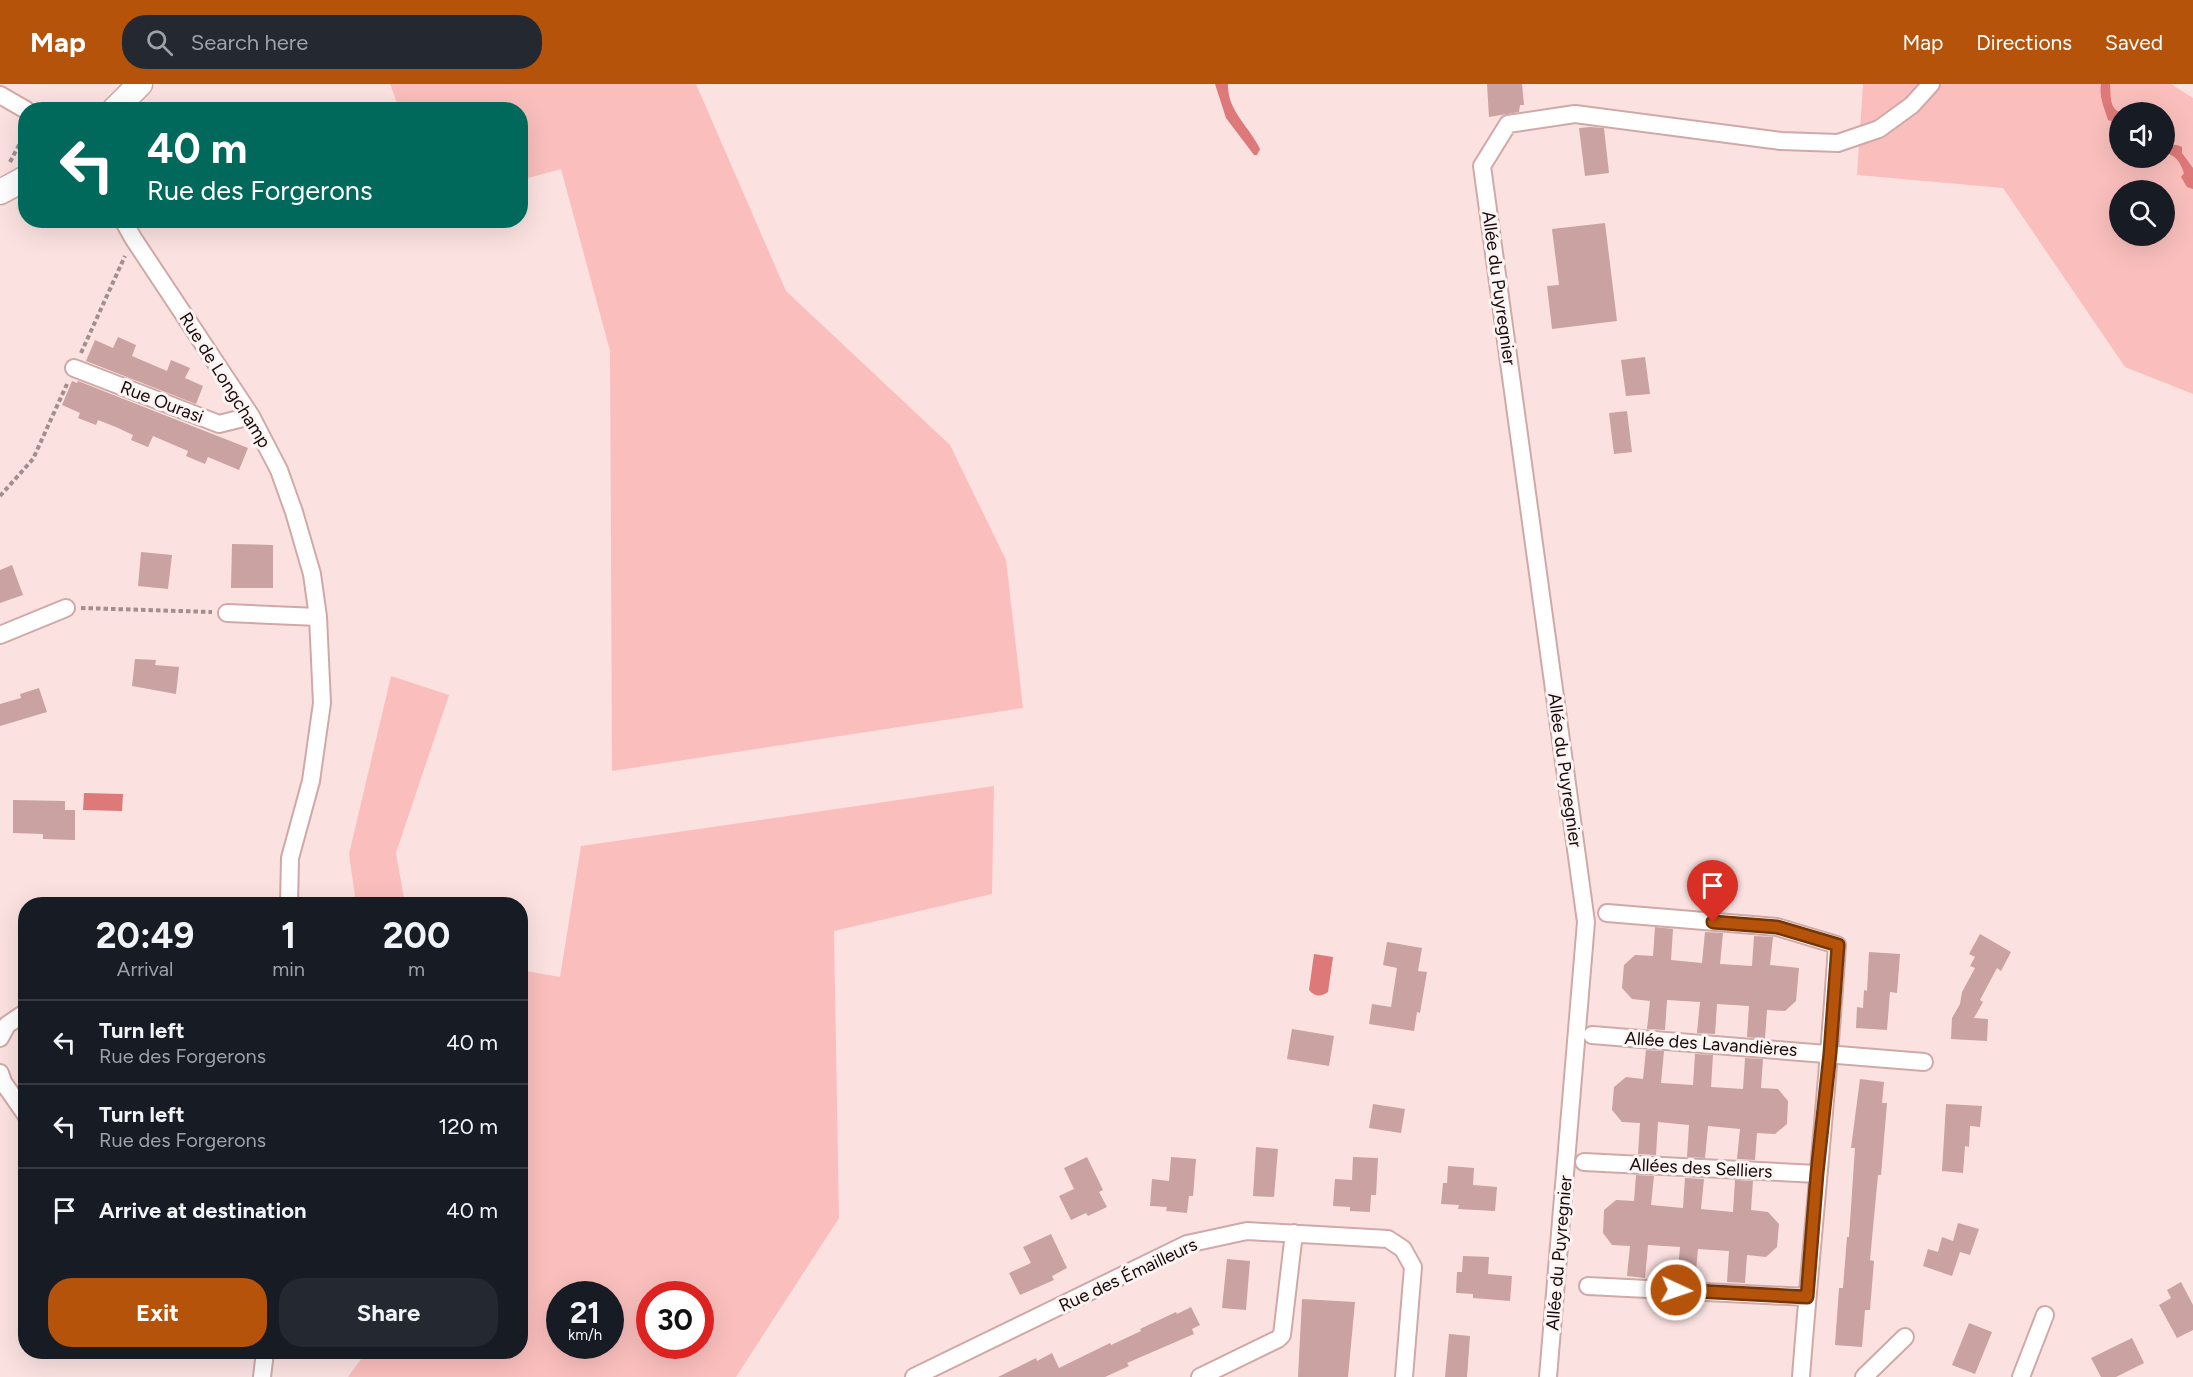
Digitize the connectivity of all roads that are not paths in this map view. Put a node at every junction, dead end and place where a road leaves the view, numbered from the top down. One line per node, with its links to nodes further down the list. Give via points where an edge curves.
1 (140, 84): 4 (main road)
2 (1931, 84): 36 (street, Allée du Puyregnier, via 1912,105 1879,129 1838,143 1781,141 1575,114 1508,124 1482,166 1586,922)
3 (0, 95): 5 (street)
4 (122, 102)
5 (18, 105)
6 (16, 171): 7 (main road)
7 (0, 192)
8 (127, 228): 10 (street, Rue de Longchamp)
9 (74, 368): 10 (street, Rue Ourasi, via 219,424)
10 (251, 416): 13 (street, Rue de Longchamp, via 279,470 294,512 312,574)
11 (66, 608): 14 (street)
12 (227, 613): 13 (street)
13 (318, 617): 15 (street, Rue de Longchamp, via 322,703 311,781 291,858)
14 (0, 635)
15 (289, 897)
16 (1607, 913): 20 (street, via 1777,927 1838,945)
17 (18, 1017): 19 (street, via 7,1025)
18 (1592, 1035): 20 (street, Allée des Lavandières)
19 (0, 1038)
20 (1830, 1053): 21 (street, Allée des Lavandières); 25 (street)
21 (1924, 1062)
22 (0, 1073): 23 (street)
23 (18, 1104)
24 (1584, 1162): 25 (street, Allées des Selliers)
25 (1817, 1173): 28 (street)
26 (1294, 1233): 33 (street, Rue des Émailleurs, via 1247,1231 1187,1244); 34 (street, via 1282,1335); 35 (street, Rue des Émailleurs, via 1388,1239 1403,1249 1413,1267)
27 (1588, 1286): 28 (street)
28 (1807, 1297): 37 (street)
29 (2045, 1315): 39 (street)
30 (1905, 1337): 38 (street)
31 (263, 1359): 32 (street)
32 (262, 1377)
33 (914, 1377)
34 (1200, 1377)
35 (1404, 1377)
36 (1548, 1377)
37 (1801, 1377)
38 (1864, 1377)
39 (2021, 1377)

